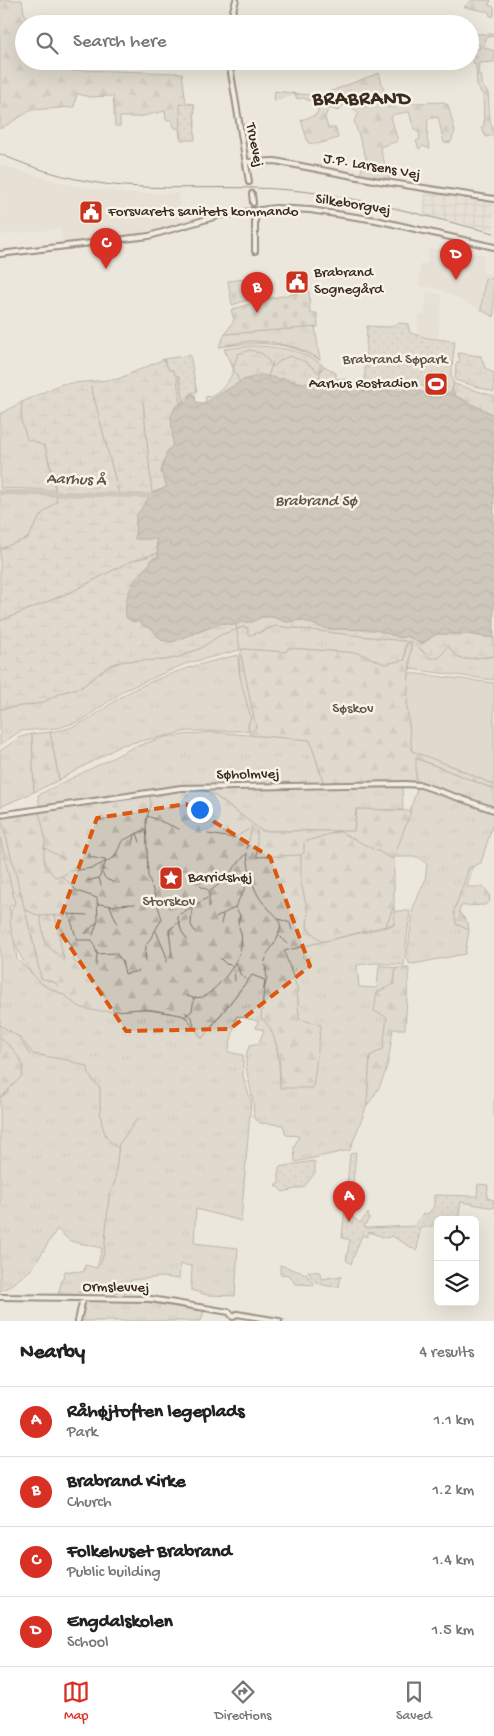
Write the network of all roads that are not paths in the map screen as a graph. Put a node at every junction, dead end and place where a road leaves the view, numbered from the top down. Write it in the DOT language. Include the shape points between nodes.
graph roads {
  1 [pos="236,0"];
  2 [pos="232,15"];
  3 [pos="230,70"];
  4 [pos="246,162"];
  5 [pos="249,182"];
  6 [pos="252,194"];
  7 [pos="494,199"];
  8 [pos="253,203"];
  9 [pos="255,214"];
  10 [pos="494,247"];
  11 [pos="255,251"];
  12 [pos="0,254"];
  13 [pos="494,810"];
  14 [pos="0,815"];
  15 [pos="0,1298"];
  16 [pos="84,1298"];
  17 [pos="78,1321"];
  18 [pos="279,1321"];
  1 -- 2 [label="street"];
  3 -- 4 [label="street, Truevej"];
  4 -- 5 [label="street, Truevej"];
  4 -- 7 [label="street, J.P. Larsens Vej" via="275,161"];
  6 -- 8 [label="street"];
  9 -- 11 [label="street"];
  10 -- 12 [label="street, Silkeborgvej" via="376,220 276,208 221,215 148,236"];
  13 -- 14 [label="street, Søholmvej" via="420,785 404,784 181,788"];
  15 -- 16 [label="street, Ormslevvej"];
  16 -- 17 [label="street"];
  16 -- 18 [label="street, Ormslevvej" via="151,1300 229,1312 233,1317 237,1314"];
}
